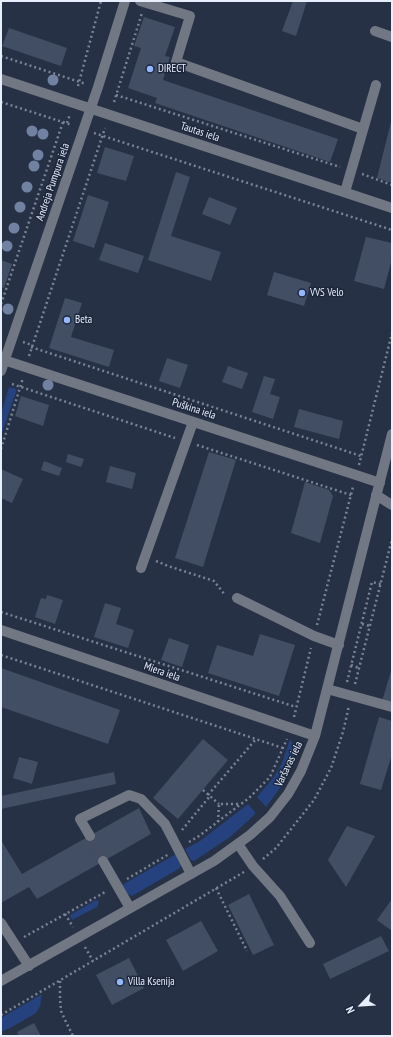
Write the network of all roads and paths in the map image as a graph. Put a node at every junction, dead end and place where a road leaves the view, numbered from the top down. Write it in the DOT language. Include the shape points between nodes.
graph roads {
  1 [pos="101,1"];
  2 [pos="125,1"];
  3 [pos="143,2"];
  4 [pos="375,31"];
  5 [pos="392,37"];
  6 [pos="1,56"];
  7 [pos="1,79"];
  8 [pos="79,81"];
  9 [pos="86,84"];
  10 [pos="376,85"];
  11 [pos="78,86"];
  12 [pos="112,91"];
  13 [pos="116,94"];
  14 [pos="1,102"];
  15 [pos="114,102"];
  16 [pos="91,108"];
  17 [pos="71,113"];
  18 [pos="63,122"];
  19 [pos="67,123"];
  20 [pos="72,125"];
  21 [pos="105,128"];
  22 [pos="363,128"];
  23 [pos="102,136"];
  24 [pos="351,170"];
  25 [pos="392,185"];
  26 [pos="345,192"];
  27 [pos="392,208"];
  28 [pos="392,230"];
  29 [pos="1,304"];
  30 [pos="392,333"];
  31 [pos="23,342"];
  32 [pos="32,344"];
  33 [pos="3,360"];
  34 [pos="1,371"];
  35 [pos="20,387"];
  36 [pos="193,422"];
  37 [pos="392,434"];
  38 [pos="1,448"];
  39 [pos="380,484"];
  40 [pos="351,495"];
  41 [pos="376,495"];
  42 [pos="392,505"];
  43 [pos="392,539"];
  44 [pos="153,556"];
  45 [pos="141,568"];
  46 [pos="381,584"];
  47 [pos="237,598"];
  48 [pos="1,612"];
  49 [pos="362,624"];
  50 [pos="370,626"];
  51 [pos="1,630"];
  52 [pos="314,636"];
  53 [pos="339,645"];
  54 [pos="1,654"];
  55 [pos="351,665"];
  56 [pos="359,668"];
  57 [pos="327,689"];
  58 [pos="347,695"];
  59 [pos="392,707"];
  60 [pos="316,736"];
  61 [pos="256,739"];
  62 [pos="203,790"];
  63 [pos="209,795"];
  64 [pos="219,804"];
  65 [pos="241,804"];
  66 [pos="218,822"];
  67 [pos="90,836"];
  68 [pos="176,844"];
  69 [pos="238,844"];
  70 [pos="104,861"];
  71 [pos="253,866"];
  72 [pos="191,874"];
  73 [pos="117,885"];
  74 [pos="216,888"];
  75 [pos="130,908"];
  76 [pos="65,914"];
  77 [pos="1,923"];
  78 [pos="74,929"];
  79 [pos="14,943"];
  80 [pos="310,943"];
  81 [pos="84,946"];
  82 [pos="247,951"];
  83 [pos="93,961"];
  84 [pos="29,966"];
  85 [pos="60,980"];
  86 [pos="1,981"];
  87 [pos="1,1015"];
  88 [pos="73,1036"];
  1 -- 8 [label="path"];
  2 -- 16 [label="street, Andreja Pumpura iela"];
  3 -- 13 [label="path"];
  3 -- 22 [label="street" via="190,16 176,62"];
  4 -- 5 [label="street"];
  6 -- 8 [label="path"];
  7 -- 16 [label="street, Tautas iela"];
  8 -- 9 [label="path"];
  8 -- 11 [label="path"];
  10 -- 22 [label="street"];
  12 -- 13 [label="path"];
  13 -- 15 [label="path"];
  13 -- 24 [label="path"];
  14 -- 18 [label="path"];
  16 -- 26 [label="street, Tautas iela"];
  16 -- 33 [label="street, Andreja Pumpura iela"];
  17 -- 19 [label="path"];
  18 -- 19 [label="path"];
  18 -- 29 [label="path"];
  19 -- 20 [label="path"];
  21 -- 23 [label="path"];
  22 -- 24 [label="street"];
  23 -- 28 [label="path"];
  23 -- 32 [label="path"];
  24 -- 25 [label="path"];
  24 -- 26 [label="street"];
  26 -- 27 [label="street, Tautas iela"];
  30 -- 32 [label="path" via="361,456 31,347"];
  31 -- 32 [label="path"];
  33 -- 34 [label="street, Andreja Pumpura iela"];
  33 -- 36 [label="street, Puškina iela"];
  35 -- 38 [label="path"];
  36 -- 39 [label="street, Puškina iela"];
  36 -- 45 [label="street"];
  37 -- 39 [label="street, Varšavas iela"];
  39 -- 41 [label="street, Varšavas iela"];
  40 -- 52 [label="path"];
  41 -- 42 [label="street"];
  41 -- 53 [label="street, Varšavas iela"];
  43 -- 46 [label="path"];
  44 -- 47 [label="path" via="156,561 168,566 214,581 224,595"];
  46 -- 49 [label="path" via="372,582"];
  46 -- 50 [label="path"];
  47 -- 52 [label="street"];
  48 -- 52 [label="path" via="296,707"];
  49 -- 50 [label="path"];
  49 -- 55 [label="path"];
  50 -- 56 [label="path"];
  51 -- 60 [label="street, Miera iela"];
  52 -- 53 [label="street"];
  53 -- 57 [label="street, Varšavas iela"];
  54 -- 61 [label="path"];
  55 -- 56 [label="path"];
  55 -- 58 [label="path"];
  56 -- 58 [label="path"];
  57 -- 58 [label="street"];
  57 -- 60 [label="street, Varšavas iela"];
  58 -- 59 [label="street"];
  58 -- 71 [label="path" via="343,732 331,768 314,800 276,848"];
  60 -- 69 [label="street, Varšavas iela" via="288,794 270,817"];
  61 -- 63 [label="path"];
  61 -- 65 [label="path" via="284,748 270,777"];
  62 -- 63 [label="path"];
  63 -- 64 [label="path"];
  63 -- 68 [label="path"];
  64 -- 65 [label="path"];
  64 -- 66 [label="path"];
  65 -- 66 [label="path"];
  66 -- 68 [label="path" via="199,836"];
  67 -- 68 [label="street" via="80,819 129,795 141,799 165,824"];
  68 -- 72 [label="street"];
  68 -- 73 [label="path"];
  69 -- 71 [label="street"];
  69 -- 72 [label="street, Varšavas iela"];
  70 -- 73 [label="street"];
  71 -- 74 [label="path"];
  71 -- 80 [label="street" via="280,896"];
  72 -- 75 [label="street, Varšavas iela"];
  73 -- 75 [label="street"];
  73 -- 76 [label="path"];
  74 -- 82 [label="path"];
  74 -- 83 [label="path"];
  75 -- 84 [label="street, Varšavas iela"];
  76 -- 78 [label="path"];
  76 -- 79 [label="path"];
  77 -- 79 [label="street"];
  79 -- 84 [label="street"];
  81 -- 83 [label="path"];
  83 -- 85 [label="path"];
  84 -- 86 [label="street, Varšavas iela"];
  85 -- 87 [label="path"];
  85 -- 88 [label="path" via="61,1011"];
}
